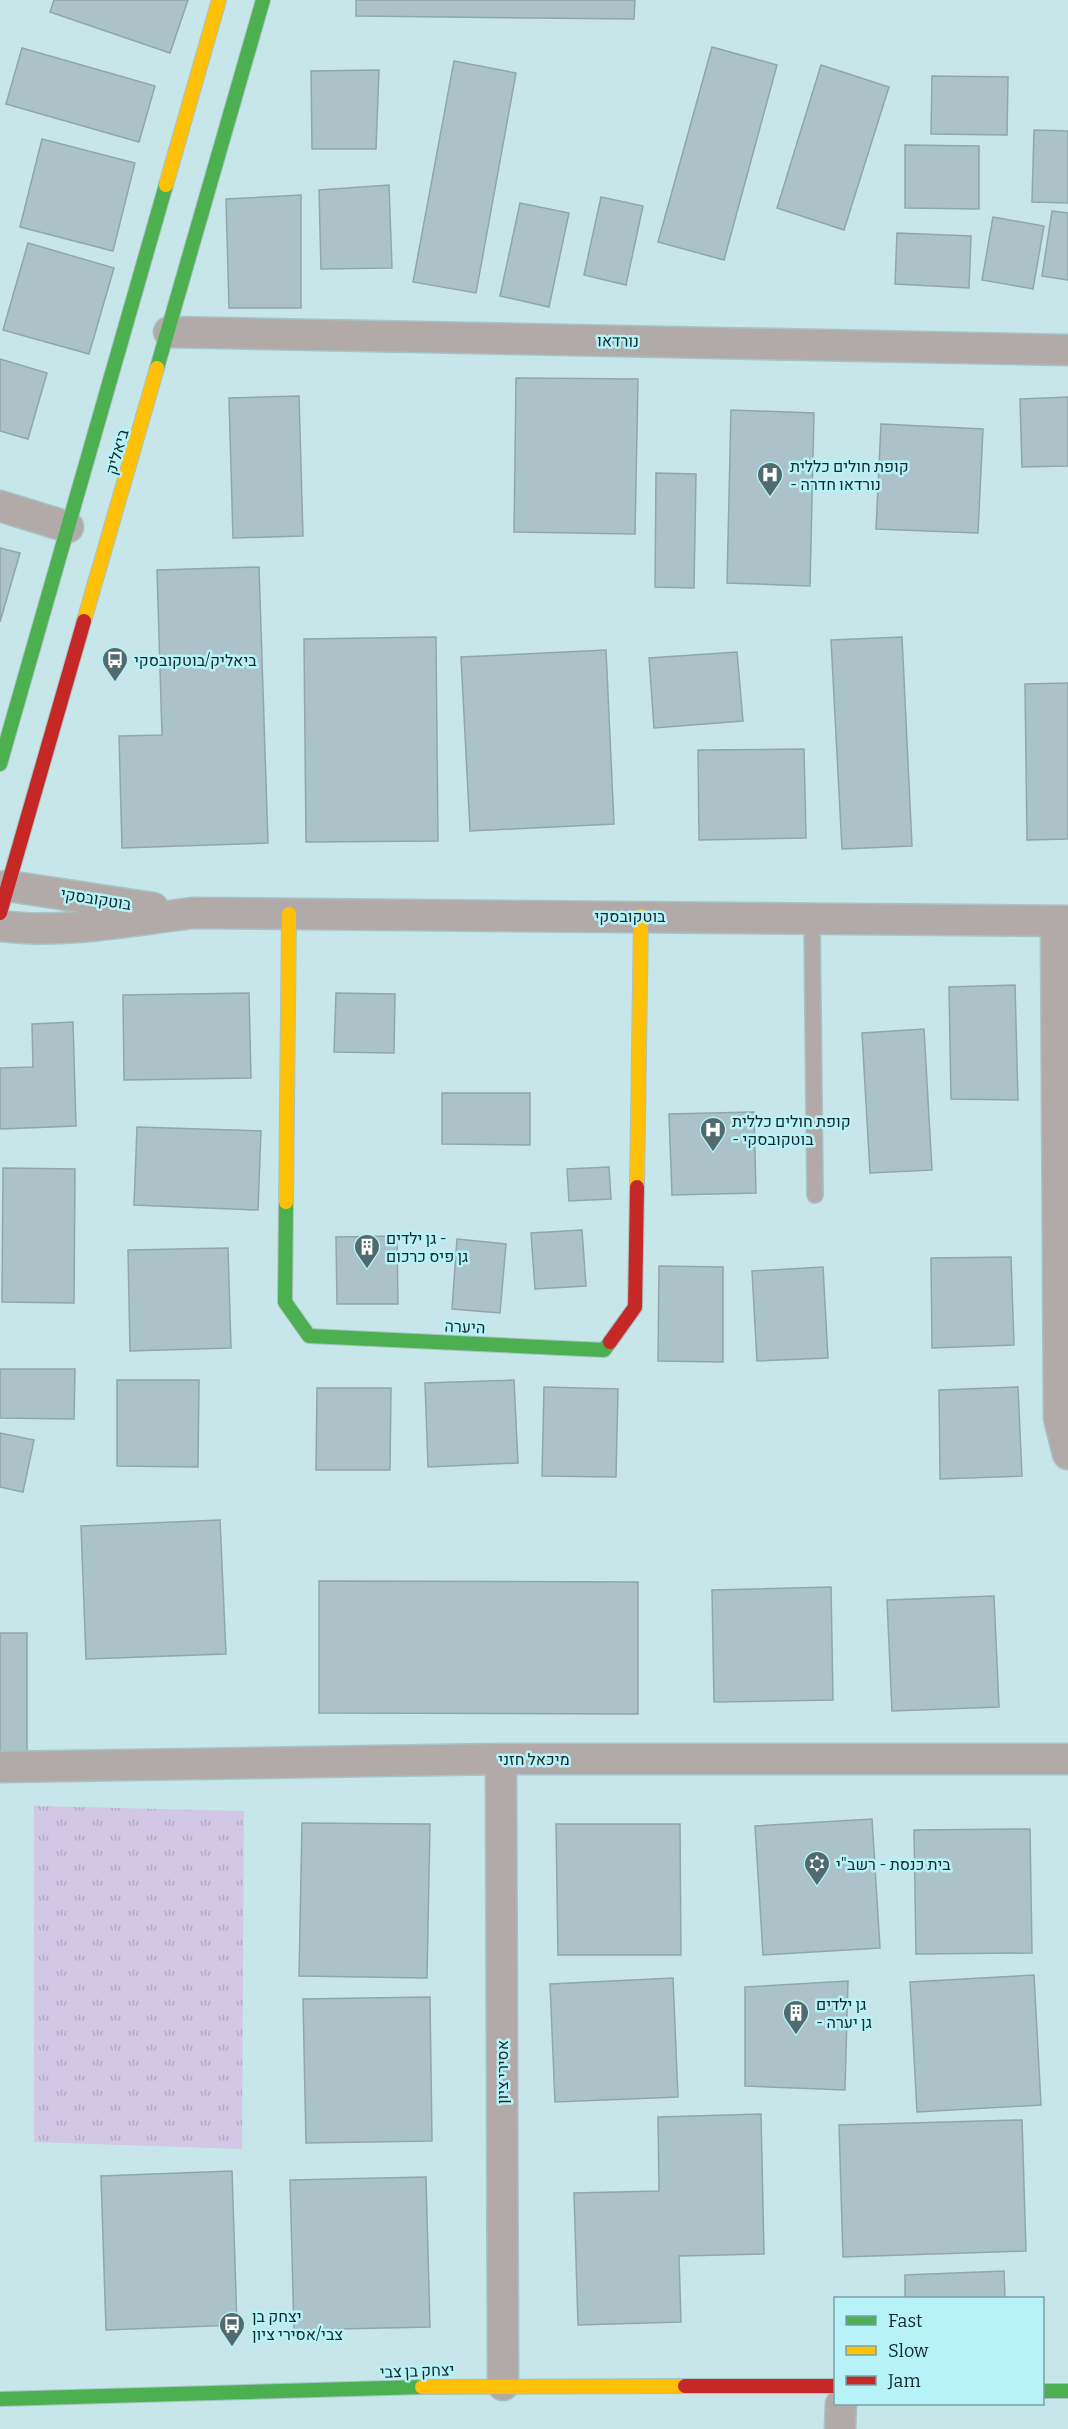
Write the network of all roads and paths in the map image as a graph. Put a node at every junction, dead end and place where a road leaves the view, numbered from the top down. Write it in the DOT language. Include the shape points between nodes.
graph roads {
  1 [pos="219,0"];
  2 [pos="263,0"];
  3 [pos="169,332"];
  4 [pos="1068,350"];
  5 [pos="0,506"];
  6 [pos="68,527"];
  7 [pos="0,764"];
  8 [pos="3,895"];
  9 [pos="192,913"];
  10 [pos="289,914"];
  11 [pos="641,916"];
  12 [pos="812,918"];
  13 [pos="1062,921"];
  14 [pos="0,926"];
  15 [pos="815,1195"];
  16 [pos="1068,1454"];
  17 [pos="501,1759"];
  18 [pos="1068,1759"];
  19 [pos="0,1767"];
  20 [pos="504,2385"];
  21 [pos="834,2386"];
  22 [pos="1044,2391"];
  23 [pos="1068,2391"];
  24 [pos="0,2399"];
  25 [pos="841,2405"];
  26 [pos="840,2429"];
  1 -- 6 [label="street, ביאליק"];
  2 -- 3 [label="street, ביאליק"];
  3 -- 4 [label="street, נורדאו"];
  3 -- 8 [label="street, ביאליק"];
  5 -- 6 [label="street"];
  6 -- 7 [label="street, ביאליק"];
  8 -- 9 [label="street, בוטקובסקי"];
  9 -- 10 [label="street, בוטקובסקי"];
  9 -- 14 [label="street, בוטקובסקי" via="62,929"];
  10 -- 11 [label="street, בוטקובסקי"];
  10 -- 11 [label="street, היערה" via="285,1302 309,1336 604,1350 635,1307"];
  11 -- 12 [label="street, בוטקובסקי"];
  12 -- 13 [label="street, בוטקובסקי"];
  12 -- 15 [label="lane"];
  13 -- 16 [label="street" via="1059,1418"];
  17 -- 18 [label="street, מיכאל חזני"];
  17 -- 19 [label="street, מיכאל חזני"];
  17 -- 20 [label="street, אסירי ציון"];
  20 -- 21 [label="street, יצחק בן צבי"];
  20 -- 24 [label="street, יצחק בן צבי"];
  22 -- 23 [label="street"];
  25 -- 26 [label="street"];
}
